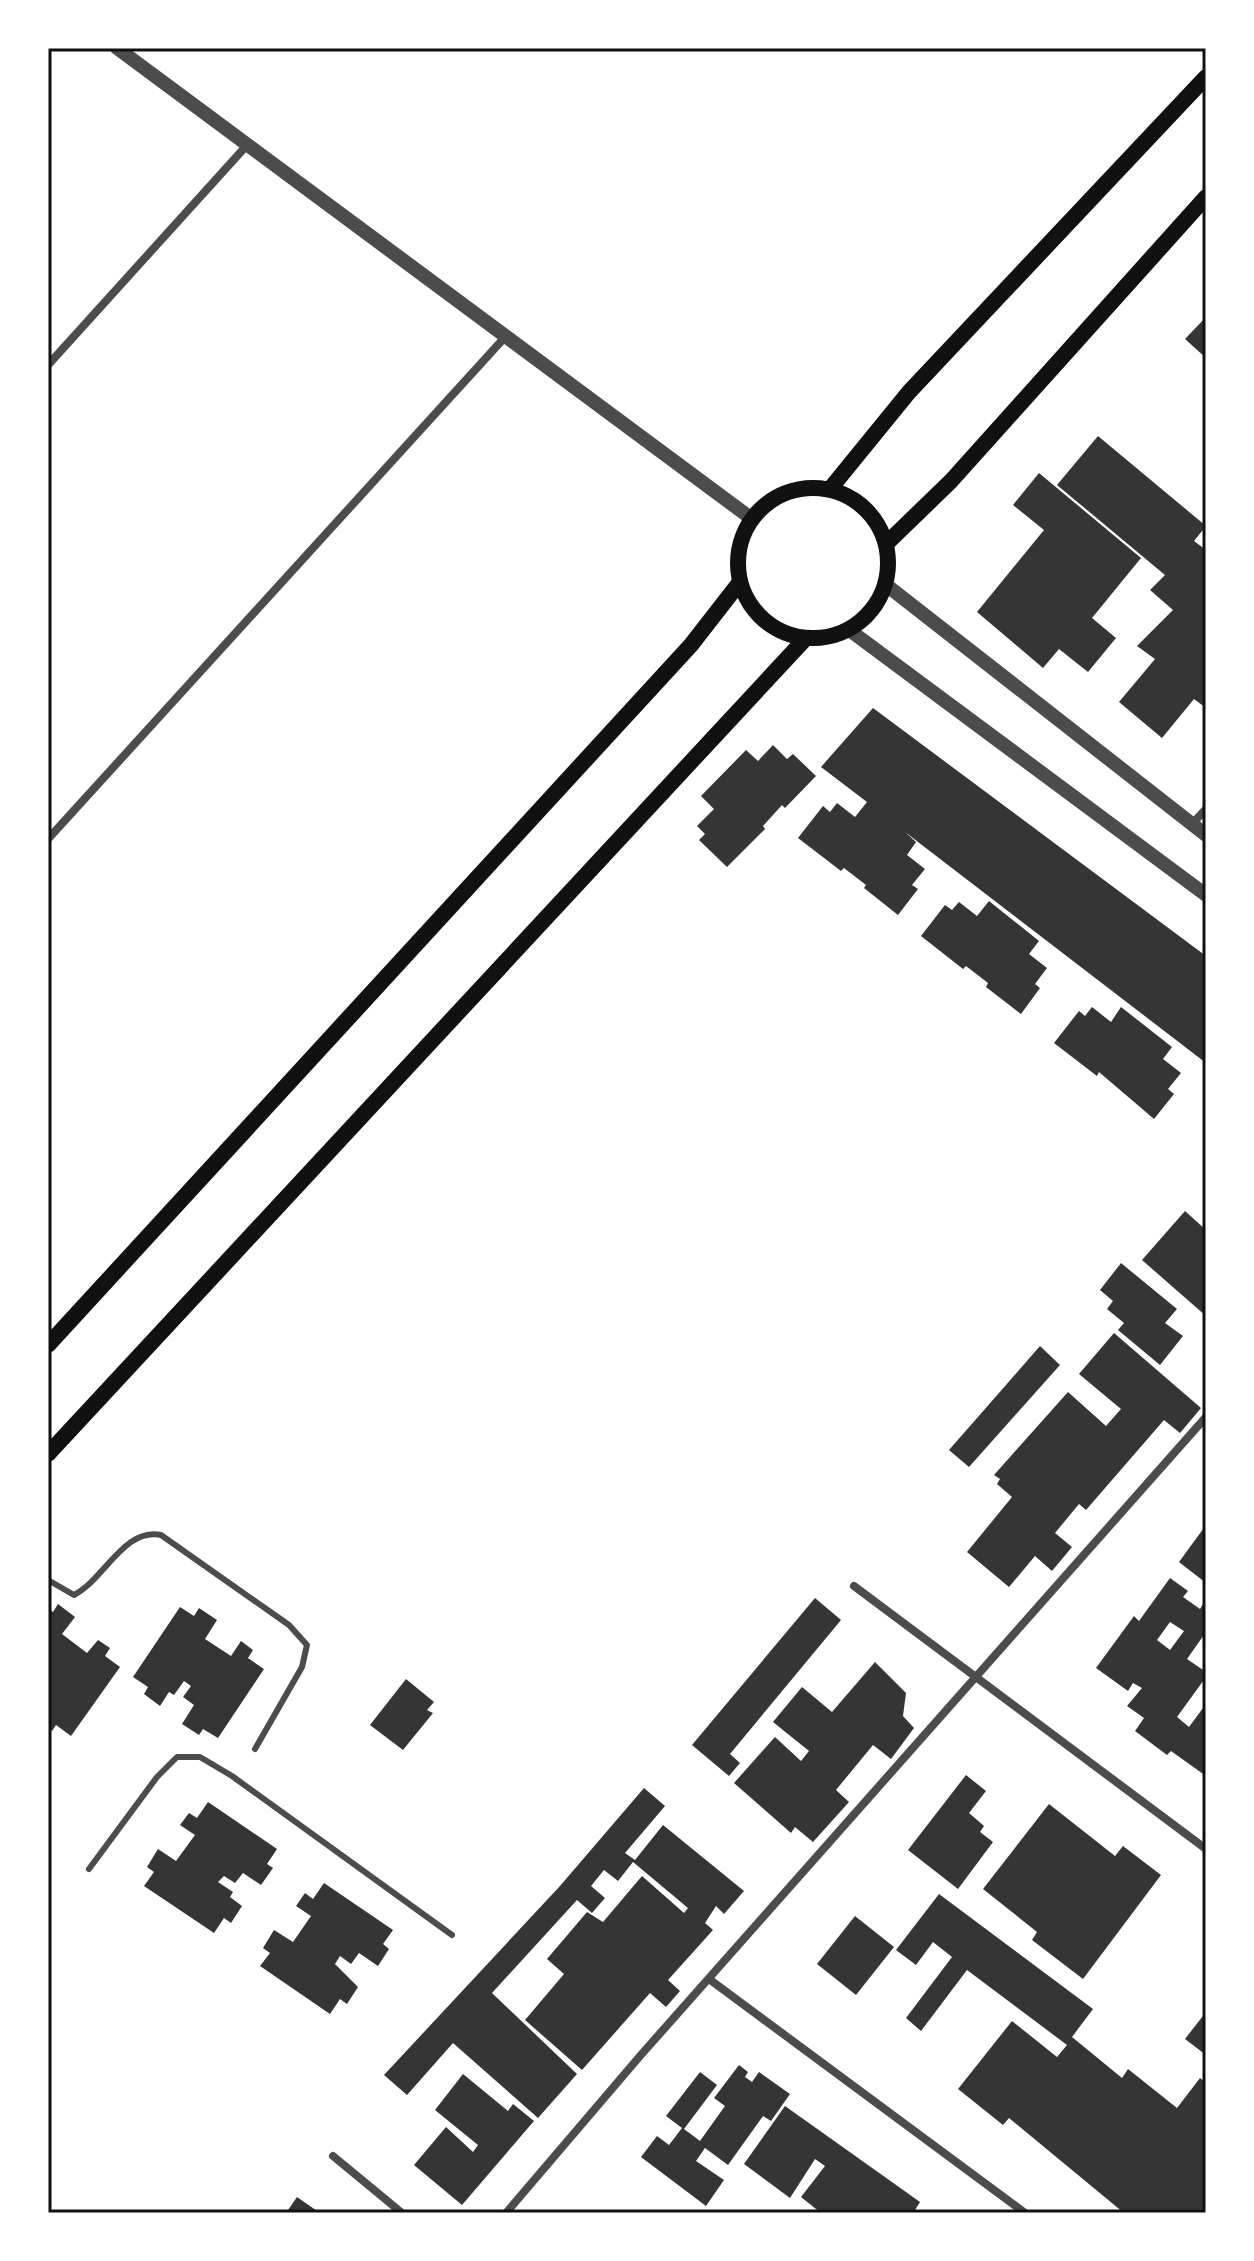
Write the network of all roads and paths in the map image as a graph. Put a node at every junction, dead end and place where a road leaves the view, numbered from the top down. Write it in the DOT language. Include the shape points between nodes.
graph roads {
  1 [pos="117,48"];
  2 [pos="1206,77"];
  3 [pos="248,144"];
  4 [pos="1206,197"];
  5 [pos="506,336"];
  6 [pos="48,365"];
  7 [pos="830,489"];
  8 [pos="752,519"];
  9 [pos="886,544"];
  10 [pos="740,582"];
  11 [pos="885,584"];
  12 [pos="848,629"];
  13 [pos="806,638"];
  14 [pos="1206,809"];
  15 [pos="1192,824"];
  16 [pos="1206,835"];
  17 [pos="48,839"];
  18 [pos="1206,895"];
  19 [pos="48,1345"];
  20 [pos="1206,1417"];
  21 [pos="48,1454"];
  22 [pos="48,1580"];
  23 [pos="854,1586"];
  24 [pos="978,1677"];
  25 [pos="255,1749"];
  26 [pos="1206,1849"];
  27 [pos="89,1869"];
  28 [pos="452,1935"];
  29 [pos="709,1979"];
  30 [pos="333,2156"];
  31 [pos="402,2213"];
  32 [pos="506,2213"];
  33 [pos="1025,2213"];
  1 -- 3 [label="street"];
  2 -- 7 [label="main road" via="909,392"];
  3 -- 5 [label="street"];
  3 -- 6 [label="street"];
  4 -- 9 [label="main road" via="951,481"];
  5 -- 8 [label="street"];
  5 -- 17 [label="street"];
  7 -- 8 [label="main road" via="795,490 771,501"];
  7 -- 9 [label="main road" via="860,503"];
  8 -- 10 [label="main road" via="739,550"];
  9 -- 11 [label="main road"];
  10 -- 13 [label="main road" via="764,620"];
  10 -- 19 [label="main road" via="691,645"];
  11 -- 12 [label="main road" via="875,606"];
  11 -- 15 [label="street"];
  12 -- 13 [label="main road"];
  12 -- 18 [label="street"];
  13 -- 21 [label="main road"];
  14 -- 15 [label="street"];
  15 -- 16 [label="street"];
  20 -- 24 [label="street"];
  22 -- 25 [label="lane" via="74,1595 87,1589 135,1538 161,1535 289,1625 307,1645 302,1667"];
  23 -- 24 [label="street"];
  24 -- 26 [label="street"];
  24 -- 29 [label="street"];
  27 -- 28 [label="lane" via="157,1777 177,1757 200,1757"];
  29 -- 32 [label="street"];
  29 -- 33 [label="street"];
  30 -- 31 [label="street"];
}
